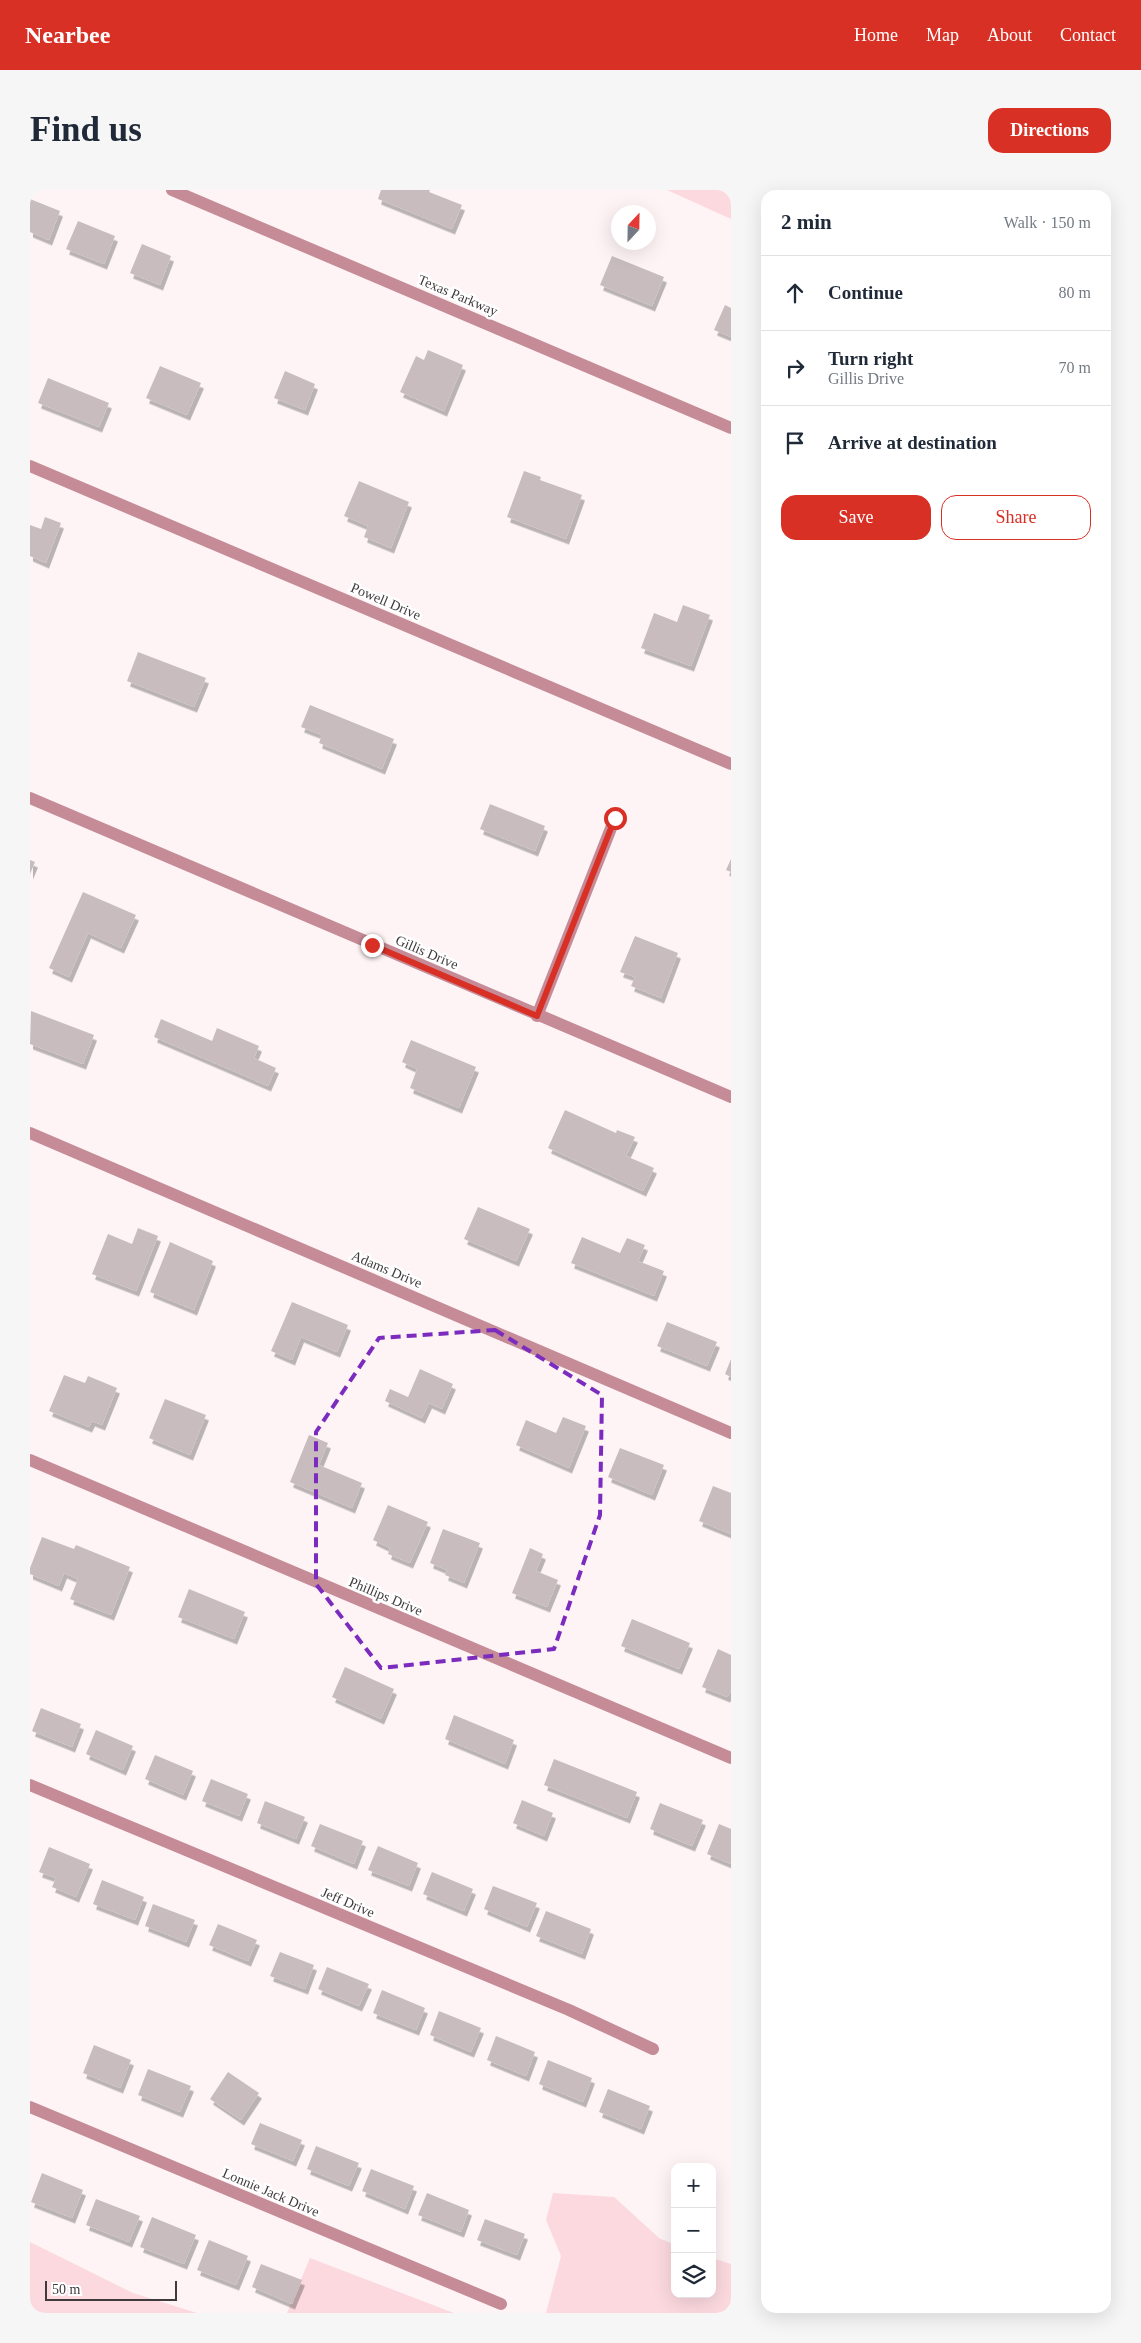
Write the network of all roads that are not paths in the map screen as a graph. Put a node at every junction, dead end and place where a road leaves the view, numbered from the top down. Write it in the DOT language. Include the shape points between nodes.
graph roads {
  1 [pos="172,190"];
  2 [pos="731,428"];
  3 [pos="30,466"];
  4 [pos="731,764"];
  5 [pos="30,798"];
  6 [pos="615,818"];
  7 [pos="537,1016"];
  8 [pos="731,1097"];
  9 [pos="30,1133"];
  10 [pos="731,1433"];
  11 [pos="30,1460"];
  12 [pos="731,1758"];
  13 [pos="30,1785"];
  14 [pos="653,2049"];
  15 [pos="30,2107"];
  16 [pos="501,2304"];
  1 -- 2 [label="street, Texas Parkway"];
  3 -- 4 [label="street, Powell Drive"];
  5 -- 7 [label="street, Gillis Drive"];
  6 -- 7 [label="street"];
  7 -- 8 [label="street, Gillis Drive"];
  9 -- 10 [label="street, Adams Drive"];
  11 -- 12 [label="street, Phillips Drive"];
  13 -- 14 [label="street, Jeff Drive" via="569,2010"];
  15 -- 16 [label="street, Lonnie Jack Drive"];
}
